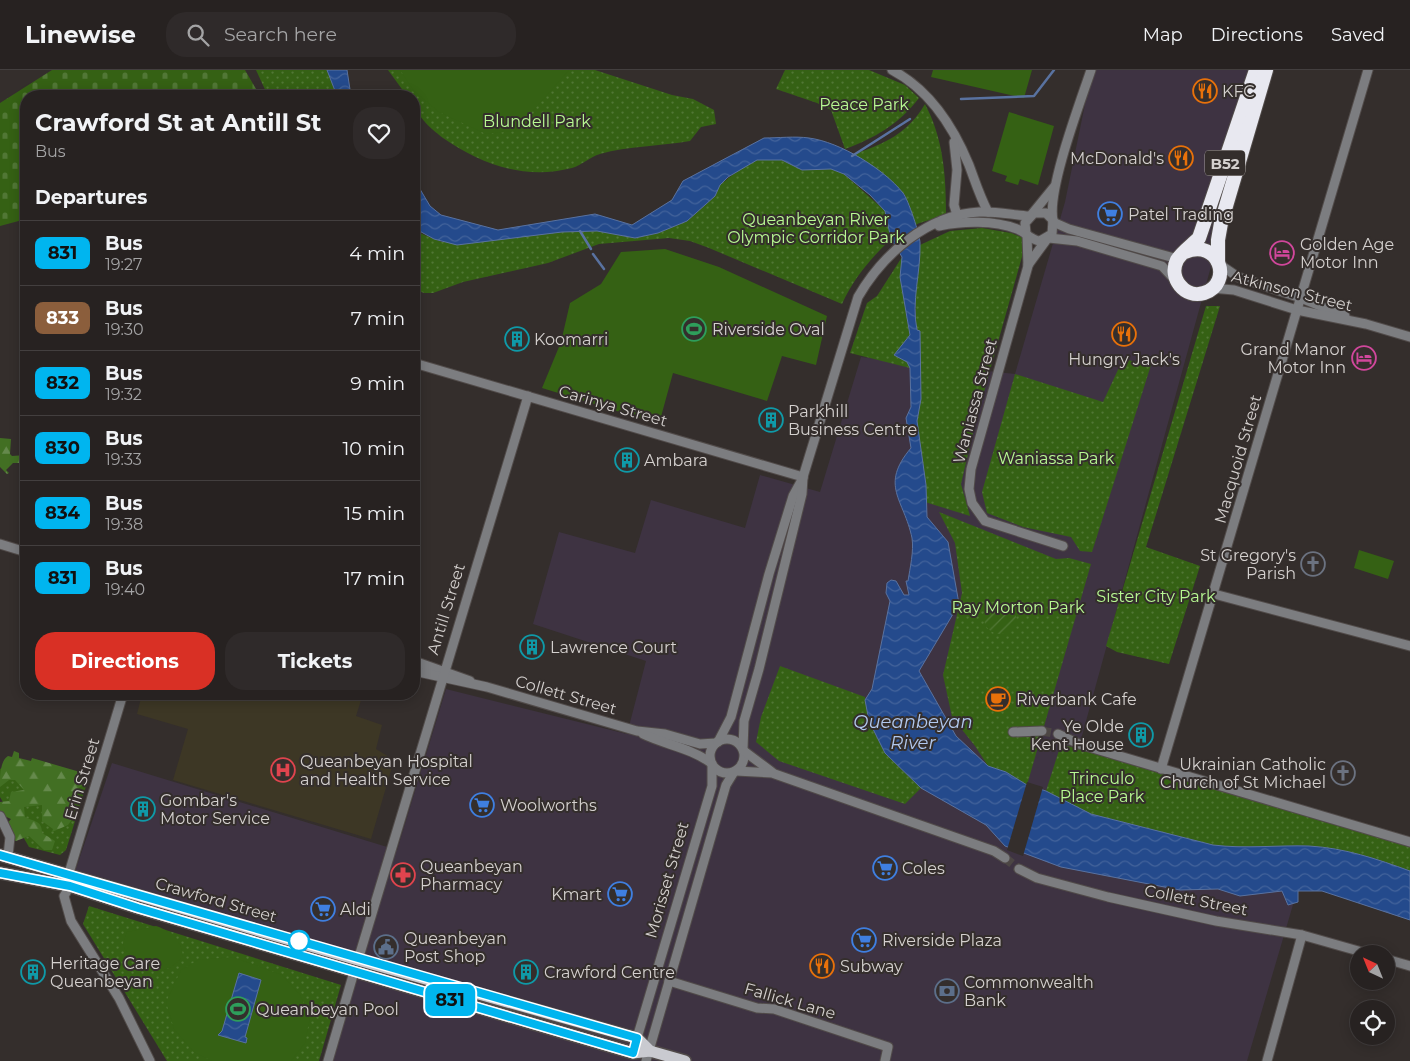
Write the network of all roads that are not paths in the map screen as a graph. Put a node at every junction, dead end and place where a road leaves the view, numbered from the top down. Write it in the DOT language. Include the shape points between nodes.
graph roads {
  1 [pos="892,70"];
  2 [pos="1090,70"];
  3 [pos="1256,70"];
  4 [pos="1266,70"];
  5 [pos="1368,70"];
  6 [pos="952,132"];
  7 [pos="1054,187"];
  8 [pos="988,212"];
  9 [pos="956,215"];
  10 [pos="1030,215"];
  11 [pos="1053,221"];
  12 [pos="979,223"];
  13 [pos="929,228"];
  14 [pos="1027,234"];
  15 [pos="1048,238"];
  16 [pos="1182,255"];
  17 [pos="1218,262"];
  18 [pos="1028,266"];
  19 [pos="1177,282"];
  20 [pos="1212,288"];
  21 [pos="1301,298"];
  22 [pos="1297,310"];
  23 [pos="1366,324"];
  24 [pos="1410,337"];
  25 [pos="420,364"];
  26 [pos="528,396"];
  27 [pos="803,477"];
  28 [pos="0,544"];
  29 [pos="1063,546"];
  30 [pos="20,550"];
  31 [pos="787,554"];
  32 [pos="769,574"];
  33 [pos="1214,594"];
  34 [pos="760,606"];
  35 [pos="768,632"];
  36 [pos="1410,646"];
  37 [pos="420,664"];
  38 [pos="420,672"];
  39 [pos="443,674"];
  40 [pos="121,700"];
  41 [pos="636,731"];
  42 [pos="1042,731"];
  43 [pos="1013,732"];
  44 [pos="1058,734"];
  45 [pos="717,742"];
  46 [pos="743,750"];
  47 [pos="712,764"];
  48 [pos="1161,770"];
  49 [pos="735,771"];
  50 [pos="772,773"];
  51 [pos="0,816"];
  52 [pos="1410,842"];
  53 [pos="4,855"];
  54 [pos="1005,858"];
  55 [pos="1019,869"];
  56 [pos="0,873"];
  57 [pos="69,874"];
  58 [pos="70,886"];
  59 [pos="1302,935"];
  60 [pos="1350,949"];
  61 [pos="358,960"];
  62 [pos="1395,962"];
  63 [pos="1410,966"];
  64 [pos="354,972"];
  65 [pos="669,981"];
  66 [pos="637,1038"];
  67 [pos="648,1056"];
  68 [pos="632,1057"];
  69 [pos="150,1061"];
  70 [pos="328,1061"];
  71 [pos="685,1061"];
  72 [pos="885,1061"];
  73 [pos="1267,1061"];
  1 -- 6 [label="street" via="931,100"];
  2 -- 7 [label="street"];
  3 -- 16 [label="highway, B52" via="1207,219 1199,238"];
  4 -- 17 [label="highway, B52" via="1221,223"];
  5 -- 21 [label="street, Macquoid Street"];
  6 -- 8 [label="street"];
  6 -- 9 [label="street" via="957,164"];
  7 -- 10 [label="street"];
  7 -- 11 [label="street"];
  8 -- 9 [label="street"];
  8 -- 10 [label="street"];
  9 -- 12 [label="street"];
  9 -- 13 [label="street"];
  10 -- 11 [label="street" via="1043,212"];
  10 -- 14 [label="street" via="1025,223"];
  11 -- 15 [label="street" via="1053,232"];
  11 -- 16 [label="street" via="1069,229"];
  12 -- 13 [label="street"];
  12 -- 14 [label="street" via="1007,226"];
  13 -- 27 [label="street" via="894,250 858,297"];
  14 -- 15 [label="street" via="1038,241"];
  14 -- 18 [label="street, Waniassa Street"];
  15 -- 18 [label="street, Waniassa Street"];
  15 -- 19 [label="street" via="1077,241 1162,266"];
  16 -- 17 [label="highway" via="1201,249 1208,251"];
  16 -- 19 [label="highway" via="1174,274"];
  17 -- 20 [label="highway, B52" via="1220,276"];
  17 -- 21 [label="street, Atkinson Street" via="1238,277"];
  18 -- 29 [label="street, Waniassa Street" via="971,469 969,489 972,504 985,521"];
  19 -- 20 [label="highway" via="1193,294"];
  20 -- 22 [label="street, Atkinson Street" via="1234,290"];
  21 -- 22 [label="street, Macquoid Street"];
  21 -- 23 [label="street, Atkinson Street"];
  22 -- 23 [label="street, Atkinson Street"];
  22 -- 33 [label="street, Macquoid Street"];
  23 -- 24 [label="street, Atkinson Street"];
  25 -- 26 [label="street, Carinya Street"];
  26 -- 27 [label="street, Carinya Street"];
  26 -- 39 [label="street, Antill Street"];
  27 -- 31 [label="street"];
  27 -- 32 [label="street" via="793,496"];
  28 -- 30 [label="street"];
  31 -- 32 [label="street"];
  31 -- 35 [label="street"];
  32 -- 34 [label="street"];
  33 -- 36 [label="street"];
  33 -- 48 [label="street, Macquoid Street"];
  34 -- 35 [label="street" via="767,620"];
  34 -- 45 [label="street" via="731,717"];
  35 -- 46 [label="street" via="742,727"];
  37 -- 39 [label="street, Collett Street"];
  38 -- 39 [label="street, Collett Street"];
  39 -- 41 [label="street, Collett Street"];
  39 -- 61 [label="street, Antill Street"];
  40 -- 57 [label="street, Erin Street"];
  41 -- 45 [label="street, Collett Street" via="665,734 700,744"];
  41 -- 47 [label="street, Collett Street" via="662,744 694,752"];
  42 -- 43 [label="street"];
  44 -- 48 [label="street" via="1079,744"];
  45 -- 46 [label="street" via="730,739 739,743"];
  45 -- 47 [label="street" via="710,753"];
  46 -- 49 [label="street" via="743,762"];
  46 -- 50 [label="street"];
  47 -- 49 [label="street" via="721,772"];
  47 -- 66 [label="street, Morisset Street" via="712,786"];
  48 -- 52 [label="street"];
  49 -- 50 [label="street"];
  49 -- 65 [label="street, Morisset Street" via="726,786"];
  50 -- 54 [label="street" via="994,851"];
  51 -- 53 [label="street" via="10,837"];
  53 -- 57 [label="main road, Crawford Street"];
  55 -- 59 [label="street, Collett Street" via="1037,878 1108,897 1216,921"];
  56 -- 58 [label="main road, Crawford Street"];
  57 -- 58 [label="main road"];
  57 -- 61 [label="main road, Crawford Street"];
  58 -- 64 [label="main road, Crawford Street"];
  58 -- 69 [label="street" via="64,896 71,921 119,998"];
  59 -- 60 [label="street, Collett Street"];
  59 -- 73 [label="street"];
  61 -- 64 [label="main road, Antill Street"];
  61 -- 66 [label="main road, Crawford Street"];
  62 -- 63 [label="street"];
  64 -- 68 [label="main road, Crawford Street"];
  64 -- 70 [label="street, Antill Street"];
  65 -- 67 [label="street, Morisset Street"];
  65 -- 72 [label="street, Fallick Lane" via="757,1008 774,1009 888,1046"];
  66 -- 67 [label="main road, Crawford Street"];
  66 -- 68 [label="main road, Morisset Street"];
  67 -- 68 [label="main road, Crawford Street"];
  67 -- 71 [label="main road, Crawford Street"];
}
